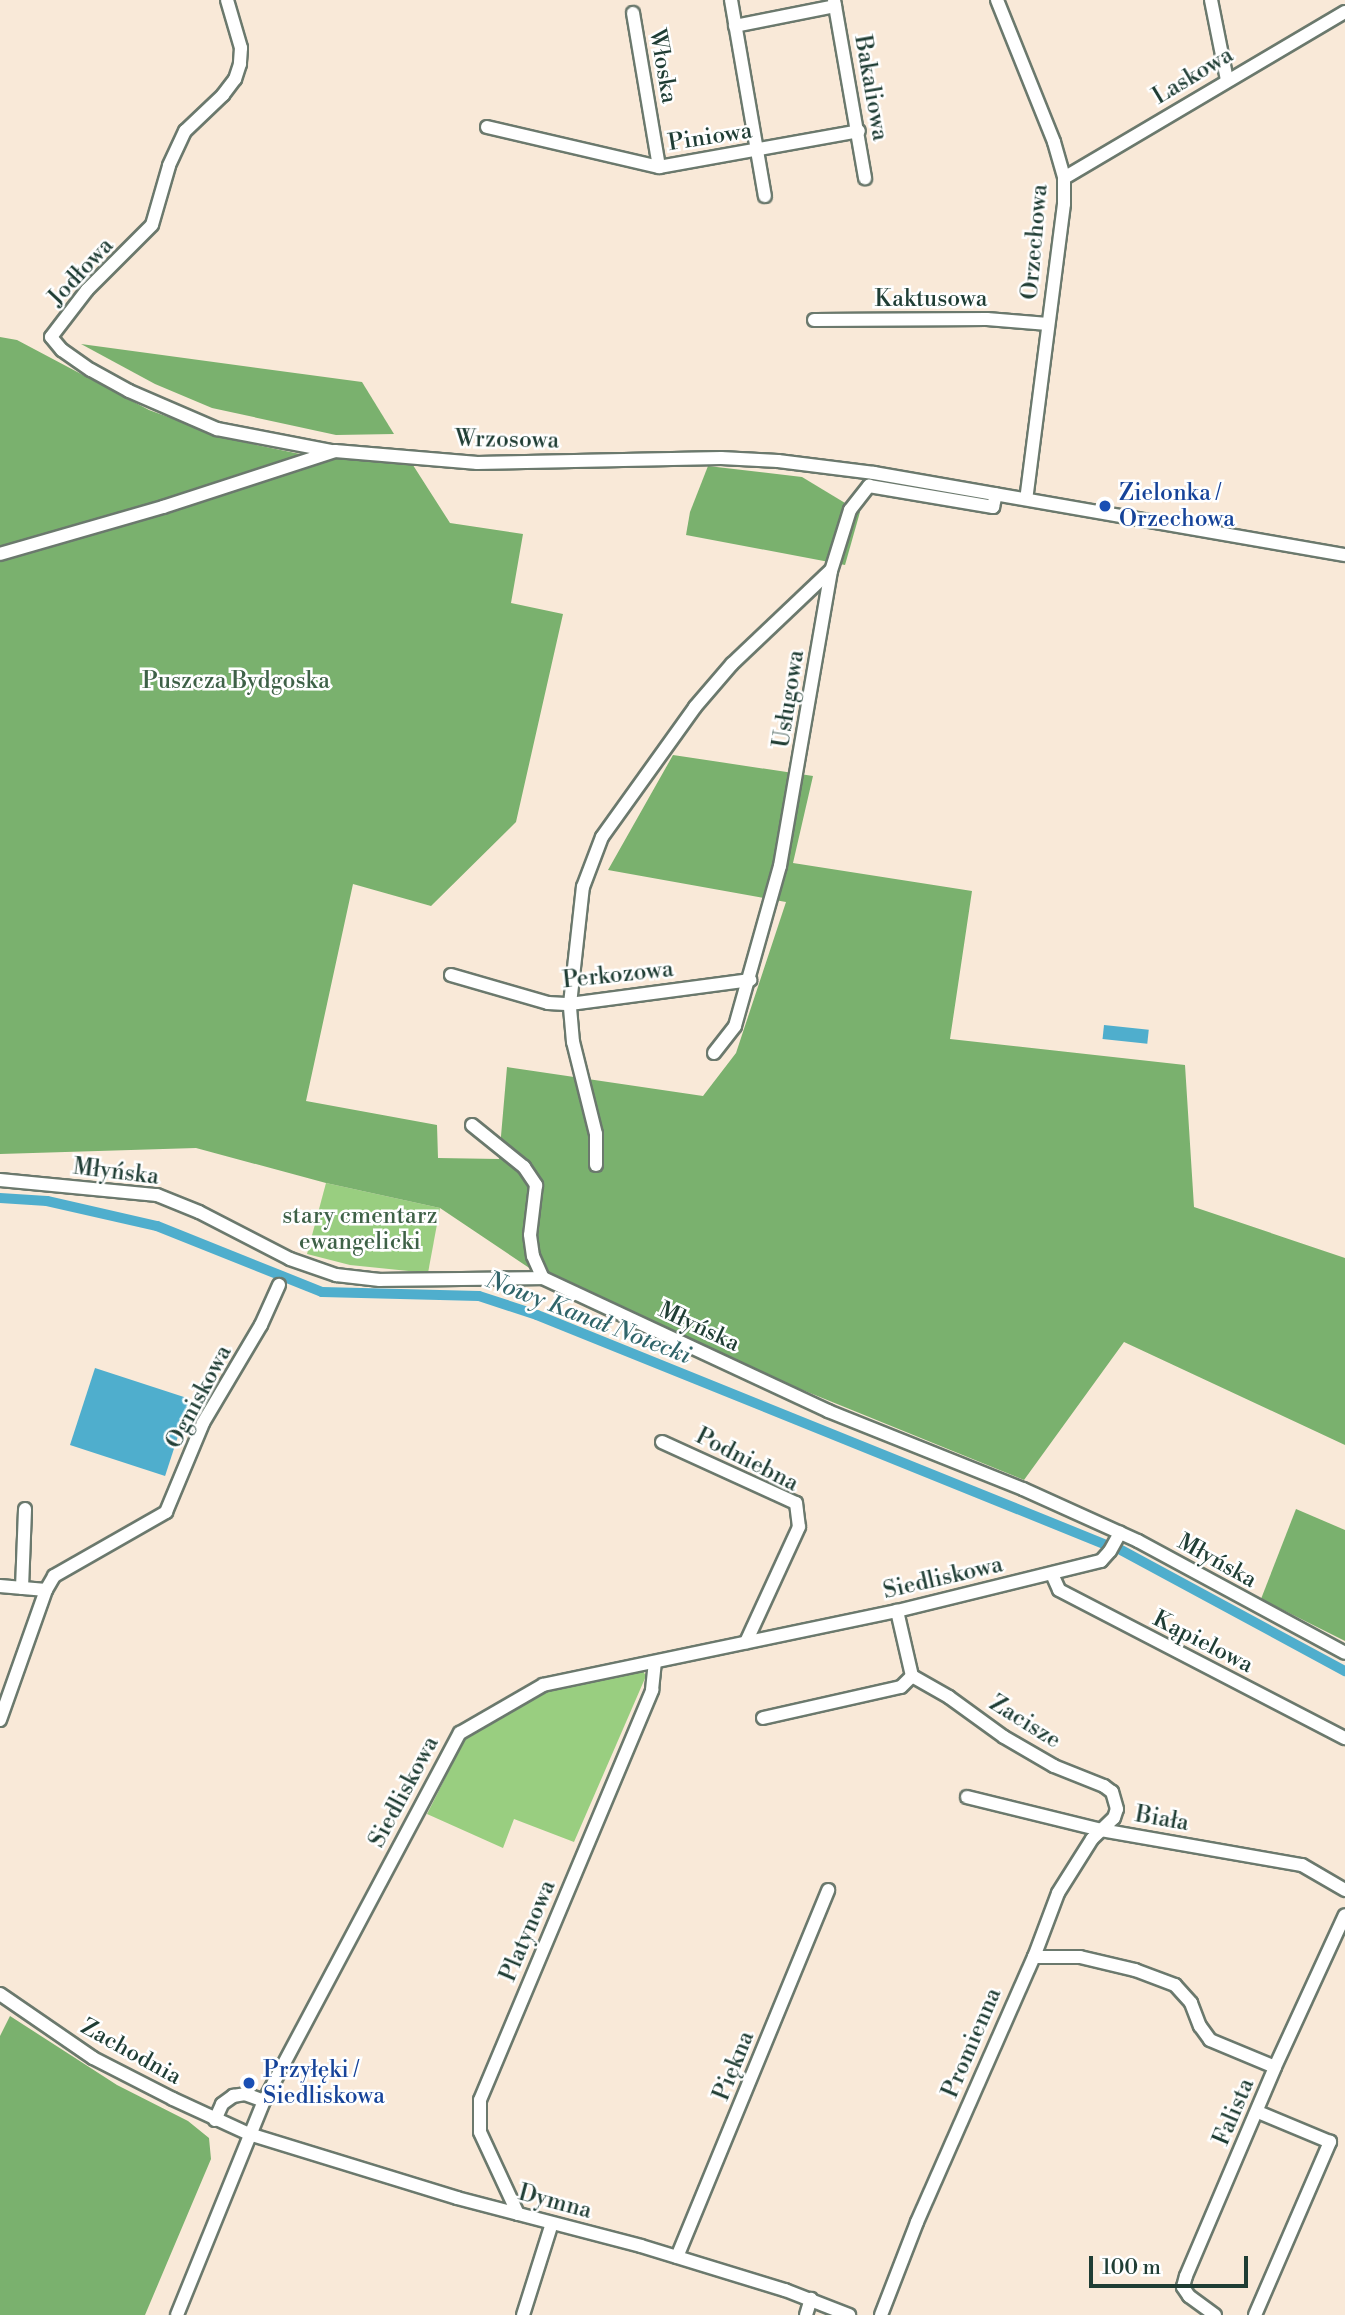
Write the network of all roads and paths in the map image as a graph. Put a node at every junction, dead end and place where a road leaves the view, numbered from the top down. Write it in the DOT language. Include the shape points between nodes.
graph roads {
  1 [pos="227,0"];
  2 [pos="731,0"];
  3 [pos="997,0"];
  4 [pos="1211,0"];
  5 [pos="834,3"];
  6 [pos="1342,8"];
  7 [pos="633,13"];
  8 [pos="736,26"];
  9 [pos="1227,80"];
  10 [pos="487,127"];
  11 [pos="859,131"];
  12 [pos="757,151"];
  13 [pos="659,167"];
  14 [pos="865,178"];
  15 [pos="1064,178"];
  16 [pos="765,196"];
  17 [pos="814,320"];
  18 [pos="1048,324"];
  19 [pos="335,451"];
  20 [pos="996,494"];
  21 [pos="1026,499"];
  22 [pos="0,554"];
  23 [pos="1345,555"];
  24 [pos="831,571"];
  25 [pos="451,975"];
  26 [pos="750,980"];
  27 [pos="570,1004"];
  28 [pos="714,1053"];
  29 [pos="472,1125"];
  30 [pos="596,1165"];
  31 [pos="0,1180"];
  32 [pos="543,1278"];
  33 [pos="279,1285"];
  34 [pos="662,1442"];
  35 [pos="25,1509"];
  36 [pos="1120,1533"];
  37 [pos="1052,1574"];
  38 [pos="0,1586"];
  39 [pos="22,1588"];
  40 [pos="46,1594"];
  41 [pos="897,1611"];
  42 [pos="746,1642"];
  43 [pos="1345,1653"];
  44 [pos="654,1663"];
  45 [pos="912,1676"];
  46 [pos="763,1718"];
  47 [pos="0,1720"];
  48 [pos="1345,1738"];
  49 [pos="967,1797"];
  50 [pos="1116,1800"];
  51 [pos="1101,1829"];
  52 [pos="828,1890"];
  53 [pos="1345,1891"];
  54 [pos="1345,1915"];
  55 [pos="1034,1957"];
  56 [pos="0,1994"];
  57 [pos="1275,2067"];
  58 [pos="264,2101"];
  59 [pos="1258,2112"];
  60 [pos="215,2120"];
  61 [pos="249,2134"];
  62 [pos="518,2214"];
  63 [pos="552,2223"];
  64 [pos="677,2257"];
  65 [pos="811,2299"];
  66 [pos="177,2315"];
  67 [pos="523,2315"];
  68 [pos="806,2315"];
  69 [pos="849,2315"];
  70 [pos="881,2315"];
  71 [pos="1215,2315"];
  72 [pos="1255,2315"];
  1 -- 19 [label="street, Jodłowa" via="241,47 235,79 185,131 171,159 152,225 87,290 51,337 62,351 100,375 216,429"];
  2 -- 8 [label="street"];
  3 -- 15 [label="street, Orzechowa"];
  4 -- 9 [label="street"];
  5 -- 8 [label="street, Bakaliowa"];
  5 -- 11 [label="street, Bakaliowa"];
  6 -- 9 [label="street, Laskowa"];
  7 -- 13 [label="street, Włoska"];
  8 -- 12 [label="street"];
  9 -- 15 [label="street, Laskowa"];
  10 -- 13 [label="street, Piniowa"];
  11 -- 12 [label="street, Piniowa"];
  11 -- 14 [label="street, Bakaliowa"];
  12 -- 13 [label="street, Piniowa"];
  12 -- 16 [label="street"];
  15 -- 18 [label="street, Orzechowa"];
  17 -- 18 [label="street, Kaktusowa" via="987,319"];
  18 -- 21 [label="street, Orzechowa"];
  19 -- 20 [label="street, Wrzosowa" via="477,463 778,461"];
  19 -- 22 [label="street, Wrzosowa" via="163,508"];
  20 -- 21 [label="street, Wrzosowa"];
  20 -- 24 [label="street, Usługowa" via="993,507 869,486 849,510"];
  21 -- 23 [label="street, Wrzosowa"];
  24 -- 26 [label="street, Usługowa" via="780,866"];
  24 -- 27 [label="street" via="732,664 695,707 601,837 583,887"];
  25 -- 27 [label="street, Perkozowa" via="548,1003"];
  26 -- 27 [label="street, Perkozowa"];
  26 -- 28 [label="street, Usługowa" via="735,1026"];
  27 -- 30 [label="street" via="573,1042 596,1134"];
  29 -- 32 [label="street" via="524,1167 536,1185 530,1235"];
  31 -- 32 [label="street, Młyńska" via="158,1195 290,1259 336,1275 380,1280"];
  32 -- 36 [label="street, Młyńska" via="828,1411"];
  33 -- 40 [label="street, Ogniskowa" via="261,1325 203,1423 166,1512 54,1576"];
  34 -- 42 [label="street, Podniebna" via="796,1503 799,1527"];
  35 -- 39 [label="street"];
  36 -- 37 [label="street, Siedliskowa" via="1101,1561"];
  36 -- 43 [label="street, Młyńska"];
  37 -- 41 [label="street, Siedliskowa"];
  37 -- 48 [label="street, Kąpielowa" via="1059,1590"];
  38 -- 39 [label="street"];
  39 -- 40 [label="street"];
  40 -- 47 [label="street"];
  41 -- 42 [label="street, Siedliskowa"];
  41 -- 45 [label="street"];
  42 -- 44 [label="street, Siedliskowa"];
  44 -- 58 [label="street, Siedliskowa" via="543,1685 460,1732"];
  44 -- 62 [label="street, Platynowa" via="652,1690 480,2100 480,2133"];
  45 -- 46 [label="street" via="901,1687"];
  45 -- 50 [label="street, Zacisze" via="1054,1766 1104,1786"];
  49 -- 51 [label="street, Biała"];
  50 -- 51 [label="street, Promienna" via="1114,1818"];
  51 -- 53 [label="street, Biała" via="1302,1865"];
  51 -- 55 [label="street, Promienna" via="1058,1893"];
  52 -- 64 [label="street, Piękna"];
  54 -- 57 [label="street, Falista"];
  55 -- 57 [label="street" via="1080,1957 1175,1985 1191,2003 1210,2040"];
  55 -- 70 [label="street, Promienna"];
  56 -- 60 [label="street, Zachodnia" via="93,2058"];
  57 -- 59 [label="street, Falista"];
  58 -- 60 [label="street" via="245,2094 233,2096 222,2104"];
  58 -- 61 [label="street, Siedliskowa"];
  59 -- 71 [label="street, Falista" via="1183,2287"];
  59 -- 72 [label="street" via="1331,2142"];
  60 -- 61 [label="street, Zachodnia"];
  61 -- 62 [label="street, Dymna"];
  61 -- 66 [label="street, Siedliskowa"];
  62 -- 63 [label="street, Dymna"];
  63 -- 64 [label="street, Dymna"];
  63 -- 67 [label="street"];
  64 -- 65 [label="street, Dymna"];
  65 -- 68 [label="street"];
  65 -- 69 [label="street, Dymna"];
}
